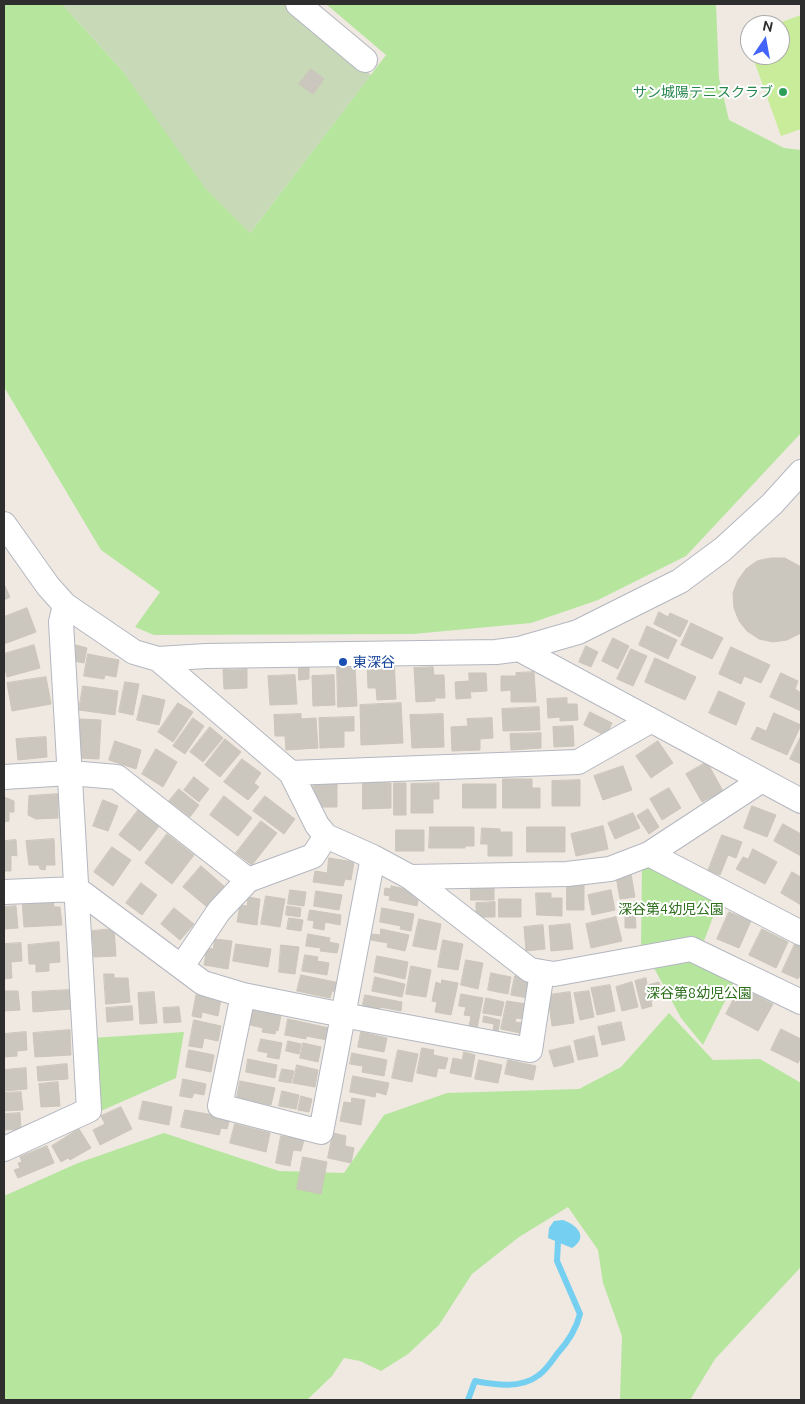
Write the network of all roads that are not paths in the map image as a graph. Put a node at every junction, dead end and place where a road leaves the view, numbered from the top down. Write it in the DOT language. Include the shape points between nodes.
graph roads {
  1 [pos="298,4"];
  2 [pos="365,60"];
  3 [pos="801,472"];
  4 [pos="4,524"];
  5 [pos="65,605"];
  6 [pos="519,649"];
  7 [pos="158,659"];
  8 [pos="650,721"];
  9 [pos="70,772"];
  10 [pos="291,773"];
  11 [pos="4,777"];
  12 [pos="762,780"];
  13 [pos="801,801"];
  14 [pos="326,836"];
  15 [pos="649,854"];
  16 [pos="373,857"];
  17 [pos="410,877"];
  18 [pos="248,880"];
  19 [pos="77,889"];
  20 [pos="4,892"];
  21 [pos="801,933"];
  22 [pos="182,966"];
  23 [pos="542,972"];
  24 [pos="244,994"];
  25 [pos="801,1002"];
  26 [pos="343,1015"];
  27 [pos="4,1149"];
  1 -- 2 [label="street"];
  3 -- 6 [label="street" via="723,549 680,581 578,632"];
  4 -- 5 [label="street"];
  5 -- 7 [label="street" via="134,652"];
  5 -- 9 [label="street" via="61,622"];
  6 -- 7 [label="street"];
  6 -- 8 [label="street"];
  7 -- 10 [label="street"];
  8 -- 10 [label="street" via="578,762"];
  8 -- 12 [label="street"];
  9 -- 11 [label="street"];
  9 -- 18 [label="street" via="117,778"];
  9 -- 19 [label="street"];
  10 -- 14 [label="street" via="317,826"];
  12 -- 13 [label="street"];
  12 -- 15 [label="street"];
  14 -- 16 [label="street"];
  14 -- 18 [label="street" via="313,856"];
  15 -- 17 [label="street" via="610,869 567,874"];
  15 -- 21 [label="street"];
  16 -- 17 [label="street"];
  16 -- 26 [label="street"];
  17 -- 23 [label="street" via="530,970"];
  18 -- 22 [label="street" via="220,911"];
  19 -- 20 [label="street"];
  19 -- 22 [label="street"];
  19 -- 27 [label="street" via="89,1110"];
  22 -- 24 [label="street" via="203,983"];
  23 -- 25 [label="street" via="554,974 691,949"];
  23 -- 26 [label="street" via="530,1050"];
  24 -- 26 [label="street"];
  24 -- 26 [label="street" via="220,1106 321,1132"];
}
